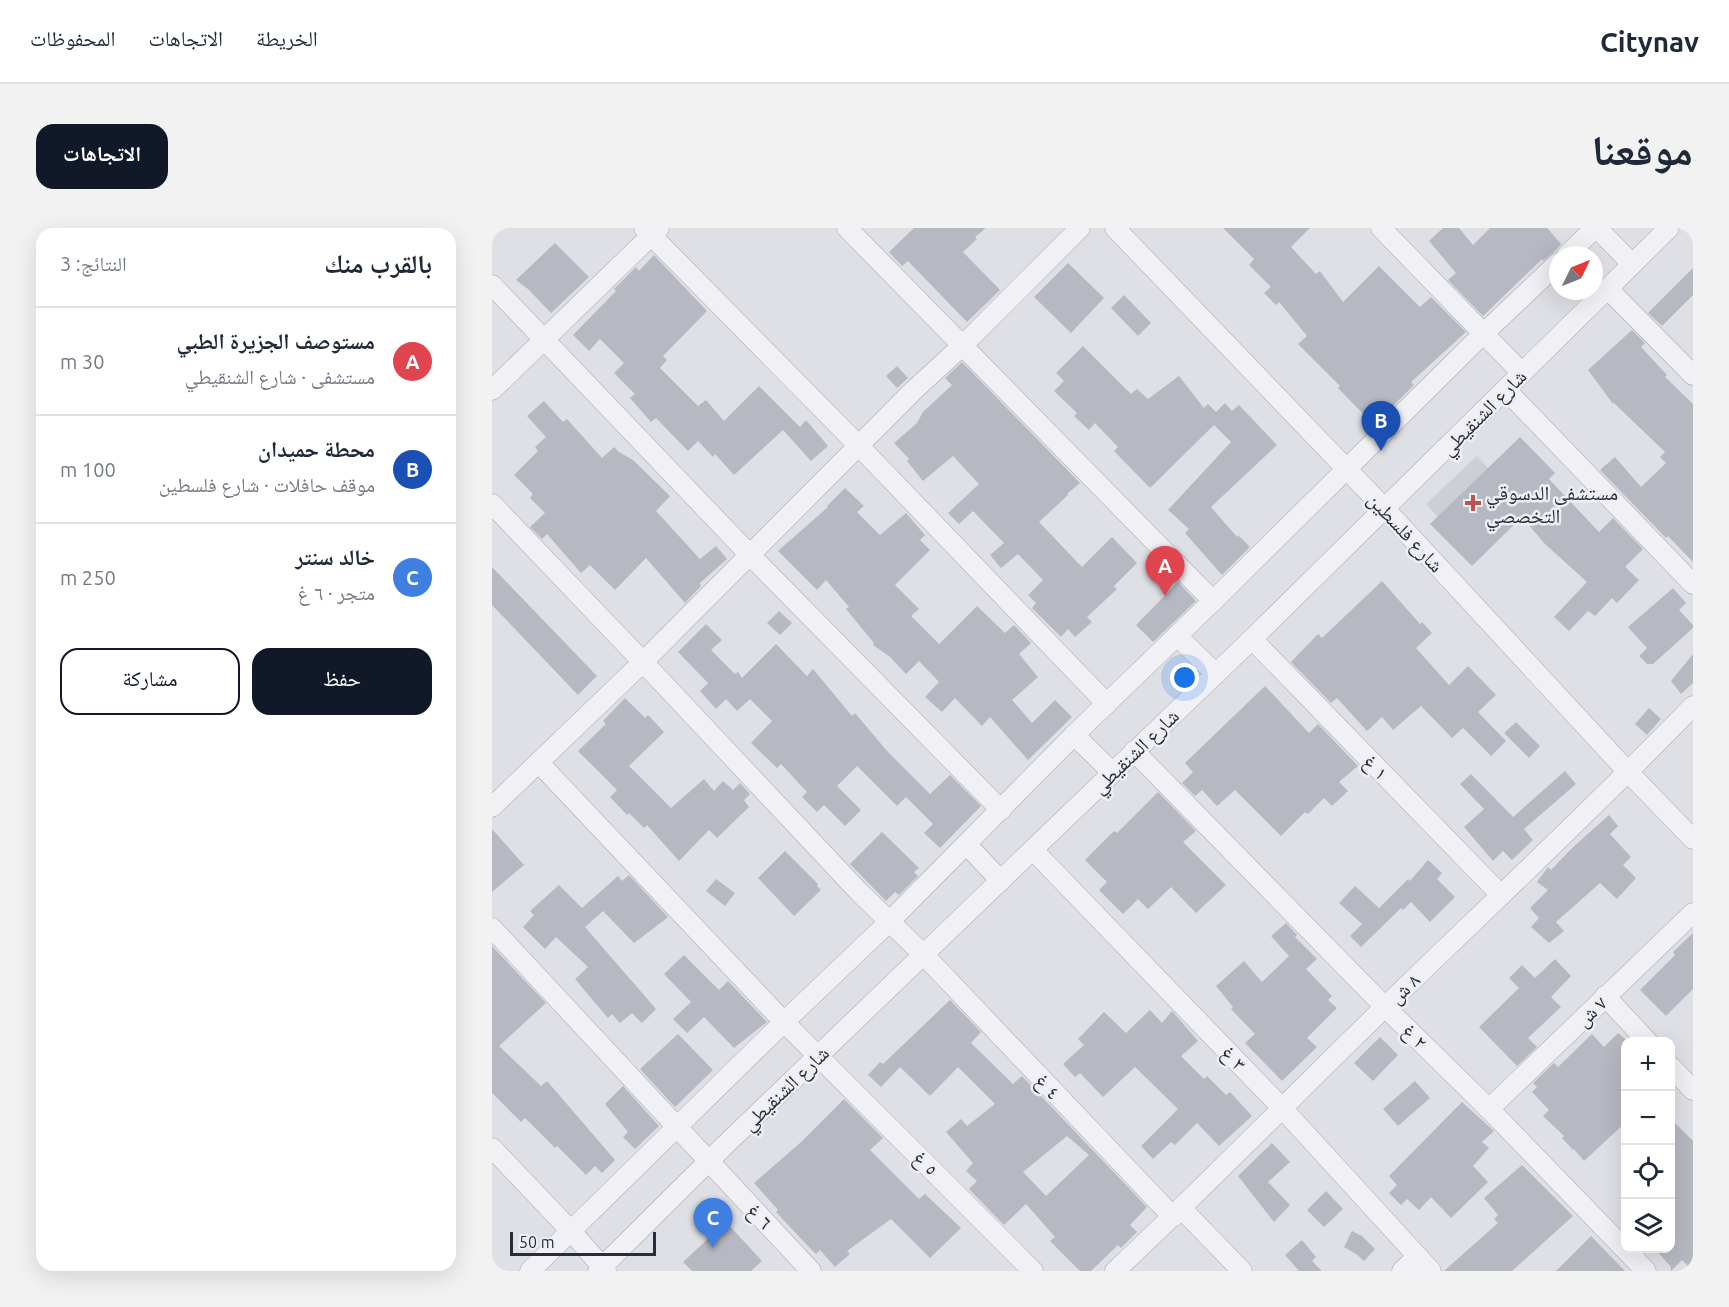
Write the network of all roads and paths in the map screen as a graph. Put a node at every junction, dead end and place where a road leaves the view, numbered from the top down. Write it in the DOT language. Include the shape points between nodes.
graph roads {
  1 [pos="847,228"];
  2 [pos="1080,228"];
  3 [pos="1381,228"];
  4 [pos="1596,228"];
  5 [pos="1669,228"];
  6 [pos="652,230"];
  7 [pos="1127,232"];
  8 [pos="1577,246"];
  9 [pos="1632,264"];
  10 [pos="1549,272"];
  11 [pos="492,285"];
  12 [pos="1603,288"];
  13 [pos="1603,298"];
  14 [pos="1590,300"];
  15 [pos="1483,334"];
  16 [pos="544,339"];
  17 [pos="963,345"];
  18 [pos="1522,373"];
  19 [pos="1693,375"];
  20 [pos="492,390"];
  21 [pos="1506,390"];
  22 [pos="860,446"];
  23 [pos="1346,469"];
  24 [pos="492,504"];
  25 [pos="1385,509"];
  26 [pos="750,555"];
  27 [pos="1693,584"];
  28 [pos="1214,601"];
  29 [pos="1177,636"];
  30 [pos="1252,639"];
  31 [pos="644,662"];
  32 [pos="1216,674"];
  33 [pos="1107,704"];
  34 [pos="1693,706"];
  35 [pos="1074,735"];
  36 [pos="1134,751"];
  37 [pos="539,763"];
  38 [pos="1112,772"];
  39 [pos="1629,772"];
  40 [pos="492,807"];
  41 [pos="1001,810"];
  42 [pos="1693,839"];
  43 [pos="967,845"];
  44 [pos="1033,850"];
  45 [pos="1001,881"];
  46 [pos="1501,895"];
  47 [pos="1693,913"];
  48 [pos="889,922"];
  49 [pos="492,927"];
  50 [pos="924,955"];
  51 [pos="1605,996"];
  52 [pos="1385,1006"];
  53 [pos="784,1022"];
  54 [pos="1644,1037"];
  55 [pos="819,1055"];
  56 [pos="1675,1070"];
  57 [pos="1693,1090"];
  58 [pos="1282,1108"];
  59 [pos="1489,1109"];
  60 [pos="678,1126"];
  61 [pos="492,1148"];
  62 [pos="709,1162"];
  63 [pos="1177,1212"];
  64 [pos="570,1230"];
  65 [pos="1418,1256"];
  66 [pos="1637,1268"];
  67 [pos="602,1270"];
  68 [pos="530,1271"];
  69 [pos="811,1271"];
  70 [pos="1033,1271"];
  71 [pos="1115,1271"];
  72 [pos="1242,1271"];
  73 [pos="1402,1271"];
  74 [pos="1431,1271"];
  1 -- 17 [label="street"];
  2 -- 17 [label="street"];
  3 -- 15 [label="street"];
  4 -- 8 [label="street"];
  4 -- 9 [label="street"];
  5 -- 9 [label="street, شارع الشنقيطي"];
  6 -- 16 [label="street"];
  6 -- 22 [label="street"];
  7 -- 23 [label="street, شارع فلسطين"];
  9 -- 12 [label="street, شارع الشنقيطي"];
  10 -- 15 [label="street"];
  11 -- 16 [label="street"];
  13 -- 19 [label="street"];
  14 -- 18 [label="street, شارع الشنقيطي"];
  15 -- 18 [label="street"];
  15 -- 23 [label="street"];
  16 -- 20 [label="street"];
  16 -- 26 [label="street"];
  17 -- 22 [label="street"];
  17 -- 28 [label="street"];
  18 -- 21 [label="street, شارع الشنقيطي"];
  21 -- 25 [label="street, شارع الشنقيطي"];
  21 -- 27 [label="street"];
  22 -- 26 [label="street"];
  22 -- 33 [label="street"];
  23 -- 25 [label="street, شارع فلسطين"];
  23 -- 28 [label="street"];
  24 -- 31 [label="street, ٤ غ"];
  25 -- 30 [label="street, شارع الشنقيطي"];
  25 -- 39 [label="street, شارع فلسطين"];
  26 -- 31 [label="street"];
  26 -- 41 [label="street"];
  28 -- 29 [label="street"];
  29 -- 32 [label="street"];
  29 -- 33 [label="street"];
  30 -- 32 [label="street, شارع الشنقيطي"];
  30 -- 46 [label="street, ١ غ"];
  31 -- 37 [label="street"];
  31 -- 48 [label="street, ٤ غ"];
  32 -- 36 [label="street, شارع الشنقيطي"];
  33 -- 35 [label="street"];
  34 -- 39 [label="street, ٨ ش"];
  35 -- 38 [label="street"];
  35 -- 41 [label="street"];
  36 -- 38 [label="street, شارع الشنقيطي"];
  36 -- 52 [label="street, ٢ غ"];
  37 -- 40 [label="street"];
  37 -- 53 [label="street, ٥ غ"];
  38 -- 44 [label="street, شارع الشنقيطي"];
  39 -- 42 [label="street, شارع فلسطين"];
  39 -- 46 [label="street, ٨ ش"];
  41 -- 43 [label="street"];
  43 -- 45 [label="street"];
  43 -- 48 [label="street"];
  44 -- 45 [label="street, شارع الشنقيطي"];
  44 -- 58 [label="street, ٣ غ"];
  45 -- 50 [label="street, شارع الشنقيطي"];
  46 -- 52 [label="street, ٨ ش"];
  47 -- 51 [label="street, ٧ ش"];
  48 -- 50 [label="street, ٤ غ"];
  48 -- 53 [label="street"];
  49 -- 60 [label="street, ٦ غ"];
  50 -- 55 [label="street, شارع الشنقيطي"];
  50 -- 63 [label="street, ٤ غ"];
  51 -- 54 [label="street"];
  51 -- 59 [label="street, ٧ ش"];
  52 -- 58 [label="street, ٨ ش"];
  52 -- 59 [label="street, ٢ غ"];
  53 -- 55 [label="street, ٥ غ"];
  53 -- 60 [label="street"];
  55 -- 62 [label="street, شارع الشنقيطي"];
  55 -- 70 [label="street, ٥ غ"];
  56 -- 57 [label="street"];
  58 -- 63 [label="street, ٨ ش"];
  58 -- 65 [label="street, ٣ غ"];
  59 -- 66 [label="street, ٢ غ"];
  60 -- 62 [label="street, ٦ غ"];
  60 -- 64 [label="street"];
  61 -- 64 [label="street"];
  62 -- 67 [label="street, شارع الشنقيطي"];
  62 -- 69 [label="street, ٦ غ"];
  63 -- 71 [label="street, ٨ ش"];
  63 -- 72 [label="street, ٤ غ"];
  64 -- 67 [label="street"];
  64 -- 68 [label="street"];
  65 -- 73 [label="street"];
  65 -- 74 [label="street, ٣ غ"];
}
